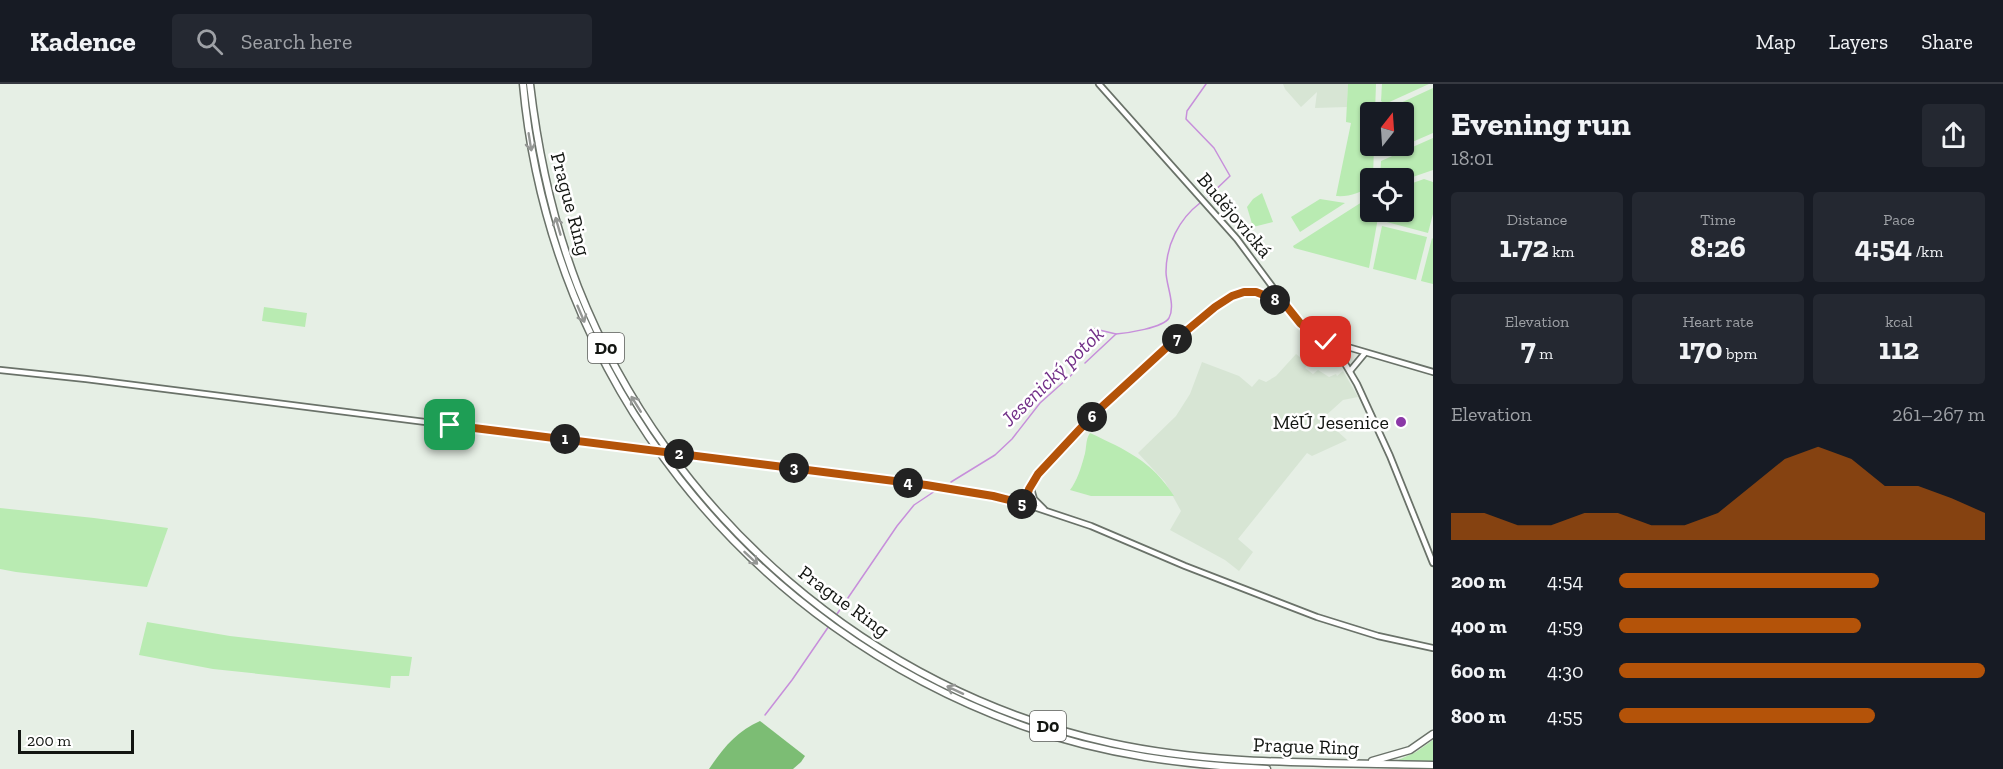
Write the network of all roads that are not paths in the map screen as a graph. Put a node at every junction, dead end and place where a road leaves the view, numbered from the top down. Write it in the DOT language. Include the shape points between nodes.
graph roads {
  1 [pos="523,84"];
  2 [pos="530,84"];
  3 [pos="1100,84"];
  4 [pos="1284,303"];
  5 [pos="1324,342"];
  6 [pos="1365,353"];
  7 [pos="0,370"];
  8 [pos="1350,370"];
  9 [pos="1433,372"];
  10 [pos="1031,486"];
  11 [pos="1025,504"];
  12 [pos="1046,510"];
  13 [pos="1433,563"];
  14 [pos="1433,648"];
  15 [pos="1433,734"];
  16 [pos="1348,764"];
  17 [pos="1433,765"];
  18 [pos="1267,769"];
  1 -- 18 [label="highway, Prague Ring / D0, one-way" via="531,150 554,241 583,319 615,383 669,466 744,552 843,634 913,677 986,712 1046,733 1134,756"];
  16 -- 2 [label="highway, Prague Ring / D0, one-way" via="1195,757 1136,748 1030,721 916,670 825,611 774,569 709,504 662,443 622,380 590,316 561,238 547,185"];
  3 -- 4 [label="main road, Budějovická" via="1237,239"];
  4 -- 5 [label="main road, Budějovická" via="1300,323"];
  4 -- 10 [label="main road" via="1256,292 1244,292 1215,307 1093,415"];
  5 -- 6 [label="main road"];
  5 -- 8 [label="main road, Budějovická"];
  6 -- 8 [label="main road"];
  6 -- 9 [label="main road"];
  7 -- 11 [label="main road, bridge" via="937,486"];
  8 -- 13 [label="main road, Budějovická"];
  10 -- 11 [label="main road"];
  10 -- 12 [label="main road" via="1036,502"];
  11 -- 12 [label="main road"];
  12 -- 14 [label="main road" via="1299,610 1378,636"];
  15 -- 16 [label="highway" via="1399,754"];
  16 -- 17 [label="highway, Prague Ring / D0"];
}
